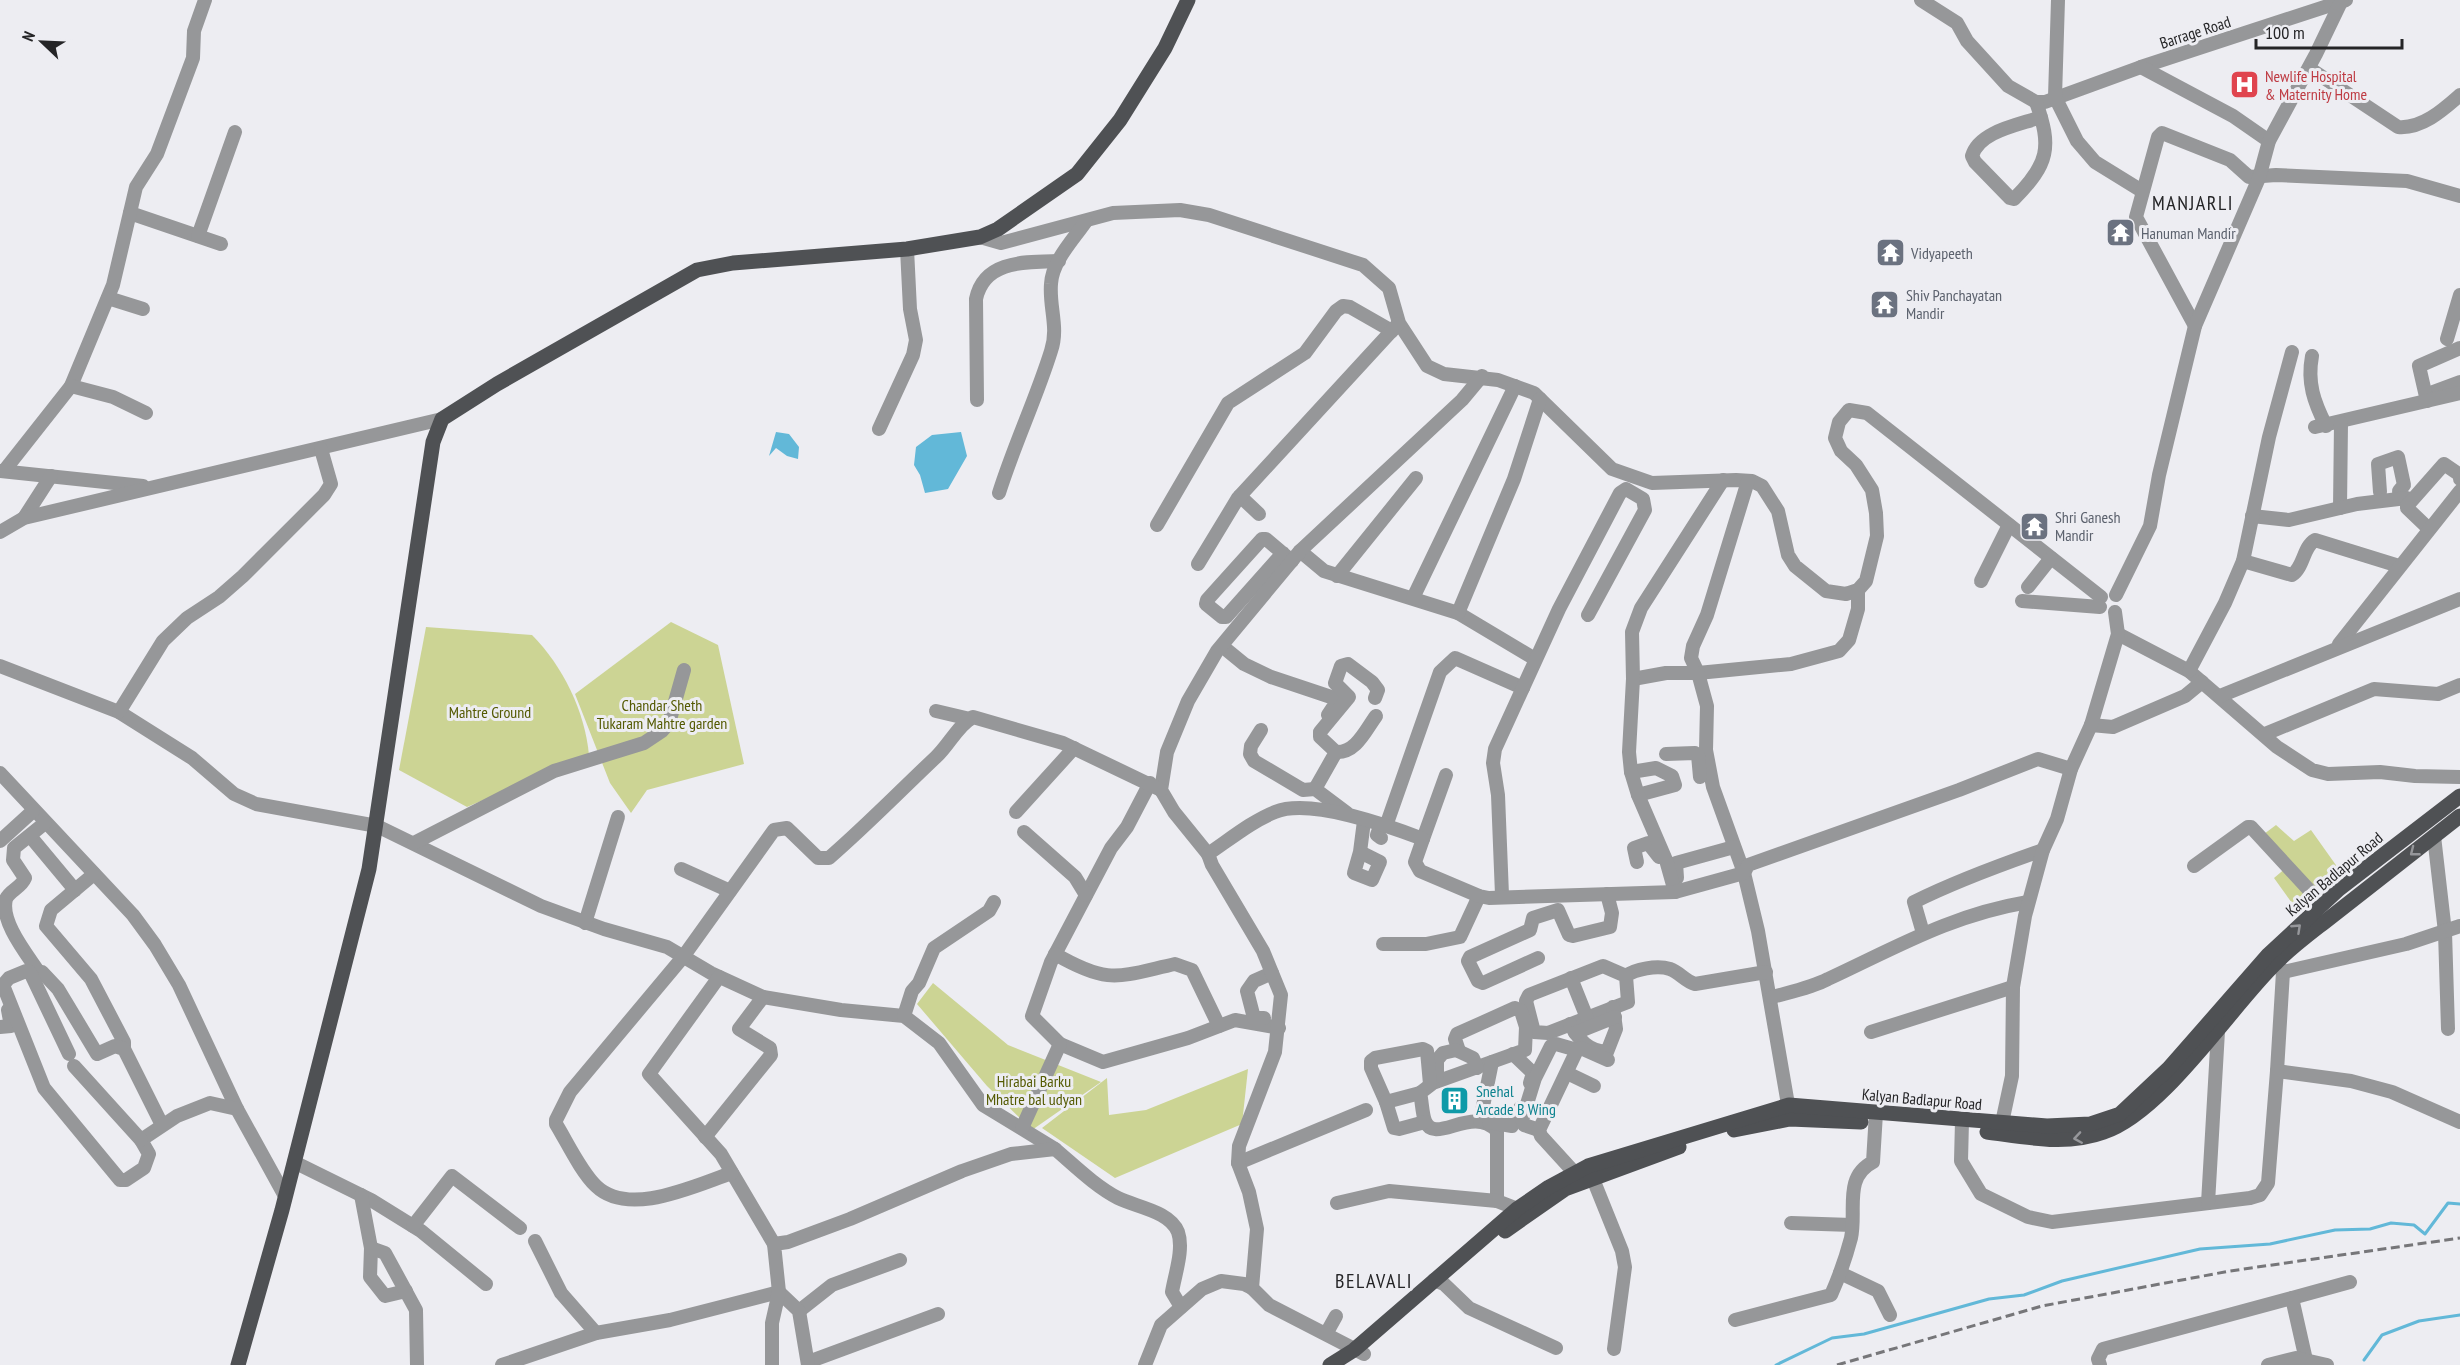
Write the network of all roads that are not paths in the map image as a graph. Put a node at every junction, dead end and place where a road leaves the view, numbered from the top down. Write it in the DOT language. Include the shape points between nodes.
graph roads {
  1 [pos="205,0"];
  2 [pos="1188,0"];
  3 [pos="1921,0"];
  4 [pos="2058,0"];
  5 [pos="2343,1"];
  6 [pos="2141,67"];
  7 [pos="2309,68"];
  8 [pos="2460,96"];
  9 [pos="2055,97"];
  10 [pos="2036,102"];
  11 [pos="2041,117"];
  12 [pos="235,132"];
  13 [pos="2269,141"];
  14 [pos="2259,178"];
  15 [pos="2142,191"];
  16 [pos="2460,196"];
  17 [pos="130,213"];
  18 [pos="1086,221"];
  19 [pos="198,236"];
  20 [pos="980,237"];
  21 [pos="221,244"];
  22 [pos="907,249"];
  23 [pos="1059,261"];
  24 [pos="2460,295"];
  25 [pos="108,298"];
  26 [pos="143,309"];
  27 [pos="2195,326"];
  28 [pos="1395,327"];
  29 [pos="2447,339"];
  30 [pos="2460,348"];
  31 [pos="2292,352"];
  32 [pos="2312,356"];
  33 [pos="1482,376"];
  34 [pos="2460,382"];
  35 [pos="71,386"];
  36 [pos="1515,386"];
  37 [pos="2460,393"];
  38 [pos="2426,398"];
  39 [pos="1540,399"];
  40 [pos="977,400"];
  41 [pos="146,413"];
  42 [pos="442,419"];
  43 [pos="2341,423"];
  44 [pos="879,429"];
  45 [pos="321,449"];
  46 [pos="2,471"];
  47 [pos="51,476"];
  48 [pos="1416,478"];
  49 [pos="2460,479"];
  50 [pos="1723,480"];
  51 [pos="1748,481"];
  52 [pos="150,488"];
  53 [pos="2460,491"];
  54 [pos="2380,492"];
  55 [pos="999,493"];
  56 [pos="1240,496"];
  57 [pos="2445,502"];
  58 [pos="2340,507"];
  59 [pos="1259,514"];
  60 [pos="2252,516"];
  61 [pos="24,518"];
  62 [pos="1157,525"];
  63 [pos="2009,525"];
  64 [pos="2426,526"];
  65 [pos="0,532"];
  66 [pos="1292,555"];
  67 [pos="2051,558"];
  68 [pos="2243,561"];
  69 [pos="1198,564"];
  70 [pos="2399,566"];
  71 [pos="1337,576"];
  72 [pos="1981,581"];
  73 [pos="2028,586"];
  74 [pos="1858,590"];
  75 [pos="2116,595"];
  76 [pos="1413,598"];
  77 [pos="2460,598"];
  78 [pos="2022,601"];
  79 [pos="2101,602"];
  80 [pos="2115,612"];
  81 [pos="1458,613"];
  82 [pos="1588,615"];
  83 [pos="2118,634"];
  84 [pos="1221,646"];
  85 [pos="2337,646"];
  86 [pos="1535,659"];
  87 [pos="0,666"];
  88 [pos="684,670"];
  89 [pos="2189,671"];
  90 [pos="1698,673"];
  91 [pos="1633,679"];
  92 [pos="2202,682"];
  93 [pos="2460,685"];
  94 [pos="1523,688"];
  95 [pos="2220,696"];
  96 [pos="1375,698"];
  97 [pos="936,711"];
  98 [pos="119,712"];
  99 [pos="1376,716"];
  100 [pos="970,719"];
  101 [pos="2091,725"];
  102 [pos="1261,730"];
  103 [pos="1318,730"];
  104 [pos="2265,734"];
  105 [pos="1074,748"];
  106 [pos="1336,752"];
  107 [pos="1666,754"];
  108 [pos="2072,769"];
  109 [pos="1631,772"];
  110 [pos="0,773"];
  111 [pos="1446,775"];
  112 [pos="1701,777"];
  113 [pos="2460,777"];
  114 [pos="1155,786"];
  115 [pos="1315,789"];
  116 [pos="1638,795"];
  117 [pos="2460,796"];
  118 [pos="33,811"];
  119 [pos="1016,812"];
  120 [pos="1347,813"];
  121 [pos="2460,816"];
  122 [pos="618,817"];
  123 [pos="1364,821"];
  124 [pos="45,823"];
  125 [pos="377,826"];
  126 [pos="1383,829"];
  127 [pos="1023,832"];
  128 [pos="30,836"];
  129 [pos="2434,836"];
  130 [pos="1423,839"];
  131 [pos="0,841"];
  132 [pos="414,843"];
  133 [pos="1734,847"];
  134 [pos="2043,850"];
  135 [pos="1360,852"];
  136 [pos="1208,854"];
  137 [pos="1660,860"];
  138 [pos="1637,862"];
  139 [pos="2194,866"];
  140 [pos="681,869"];
  141 [pos="1744,873"];
  142 [pos="94,874"];
  143 [pos="75,890"];
  144 [pos="730,891"];
  145 [pos="1673,892"];
  146 [pos="1558,894"];
  147 [pos="1607,894"];
  148 [pos="1086,895"];
  149 [pos="1502,895"];
  150 [pos="1529,895"];
  151 [pos="1479,896"];
  152 [pos="994,902"];
  153 [pos="2028,902"];
  154 [pos="2322,904"];
  155 [pos="1558,910"];
  156 [pos="1533,918"];
  157 [pos="585,922"];
  158 [pos="2460,926"];
  159 [pos="2445,932"];
  160 [pos="1923,933"];
  161 [pos="1383,944"];
  162 [pos="1055,954"];
  163 [pos="683,957"];
  164 [pos="1538,958"];
  165 [pos="2275,963"];
  166 [pos="2445,967"];
  167 [pos="2460,967"];
  168 [pos="34,972"];
  169 [pos="1766,972"];
  170 [pos="1272,973"];
  171 [pos="719,976"];
  172 [pos="1626,976"];
  173 [pos="1571,978"];
  174 [pos="2013,987"];
  175 [pos="0,992"];
  176 [pos="763,997"];
  177 [pos="1772,997"];
  178 [pos="1614,1012"];
  179 [pos="904,1016"];
  180 [pos="1587,1018"];
  181 [pos="1279,1025"];
  182 [pos="1219,1026"];
  183 [pos="2214,1026"];
  184 [pos="0,1028"];
  185 [pos="1573,1028"];
  186 [pos="2448,1029"];
  187 [pos="1870,1032"];
  188 [pos="1060,1044"];
  189 [pos="124,1049"];
  190 [pos="1577,1050"];
  191 [pos="1459,1051"];
  192 [pos="1513,1054"];
  193 [pos="1608,1060"];
  194 [pos="1492,1062"];
  195 [pos="1476,1068"];
  196 [pos="2277,1071"];
  197 [pos="1534,1085"];
  198 [pos="1430,1086"];
  199 [pos="1557,1094"];
  200 [pos="1386,1102"];
  201 [pos="237,1109"];
  202 [pos="1366,1110"];
  203 [pos="1790,1112"];
  204 [pos="1875,1118"];
  205 [pos="1484,1121"];
  206 [pos="1425,1122"];
  207 [pos="2460,1122"];
  208 [pos="162,1125"];
  209 [pos="1961,1125"];
  210 [pos="1022,1128"];
  211 [pos="2001,1129"];
  212 [pos="1539,1130"];
  213 [pos="705,1137"];
  214 [pos="141,1140"];
  215 [pos="1055,1149"];
  216 [pos="294,1162"];
  217 [pos="1238,1163"];
  218 [pos="732,1173"];
  219 [pos="1585,1174"];
  220 [pos="361,1195"];
  221 [pos="285,1196"];
  222 [pos="1497,1201"];
  223 [pos="1337,1203"];
  224 [pos="2208,1203"];
  225 [pos="1524,1212"];
  226 [pos="1791,1223"];
  227 [pos="1852,1225"];
  228 [pos="413,1226"];
  229 [pos="520,1228"];
  230 [pos="535,1241"];
  231 [pos="774,1244"];
  232 [pos="371,1248"];
  233 [pos="900,1260"];
  234 [pos="1840,1273"];
  235 [pos="1439,1282"];
  236 [pos="2350,1282"];
  237 [pos="486,1284"];
  238 [pos="1251,1288"];
  239 [pos="406,1291"];
  240 [pos="779,1292"];
  241 [pos="2292,1298"];
  242 [pos="1181,1307"];
  243 [pos="799,1311"];
  244 [pos="938,1314"];
  245 [pos="1890,1315"];
  246 [pos="1336,1316"];
  247 [pos="1735,1320"];
  248 [pos="596,1333"];
  249 [pos="1326,1334"];
  250 [pos="1556,1348"];
  251 [pos="1614,1349"];
  252 [pos="1359,1352"];
  253 [pos="2306,1360"];
  254 [pos="808,1363"];
  255 [pos="238,1365"];
  256 [pos="417,1365"];
  257 [pos="502,1365"];
  258 [pos="772,1365"];
  259 [pos="1145,1365"];
  260 [pos="1330,1365"];
  261 [pos="1350,1365"];
  262 [pos="2100,1365"];
  263 [pos="2268,1365"];
  264 [pos="2327,1365"];
  1 -- 17 [label="street" via="194,32 192,58 157,154 136,187"];
  2 -- 20 [label="main road" via="1120,120 1077,174 1024,212"];
  3 -- 10 [label="street" via="1958,23 1967,40 2008,86"];
  4 -- 9 [label="street"];
  5 -- 6 [label="street, Barrage Road"];
  5 -- 7 [label="street"];
  6 -- 9 [label="street, Barrage Road"];
  6 -- 13 [label="street" via="2233,116"];
  7 -- 8 [label="street" via="2398,127 2414,126 2438,115"];
  7 -- 13 [label="street"];
  9 -- 10 [label="street, Barrage Road"];
  9 -- 15 [label="street" via="2077,141 2095,162"];
  10 -- 11 [label="street"];
  11 -- 11 [label="street" via="1986,137 1975,147 1975,162 2010,198 2014,199 2027,186 2044,158 2047,133"];
  12 -- 19 [label="street"];
  13 -- 14 [label="street"];
  14 -- 15 [label="street" via="2244,175 2230,160 2162,133"];
  14 -- 16 [label="street" via="2276,175 2407,182"];
  14 -- 27 [label="street"];
  15 -- 27 [label="street" via="2136,217"];
  17 -- 19 [label="street"];
  17 -- 25 [label="street"];
  18 -- 20 [label="street" via="1001,243"];
  18 -- 23 [label="street"];
  18 -- 28 [label="street" via="1113,213 1180,210 1209,215 1363,265 1389,288"];
  19 -- 21 [label="street"];
  20 -- 22 [label="main road"];
  22 -- 42 [label="main road" via="733,263 697,270"];
  22 -- 44 [label="street" via="916,340"];
  23 -- 40 [label="street" via="1019,262 986,275 978,287"];
  23 -- 55 [label="street" via="1050,285 1054,342"];
  24 -- 29 [label="street"];
  25 -- 26 [label="street"];
  25 -- 35 [label="street"];
  27 -- 75 [label="street" via="2150,526"];
  28 -- 33 [label="street" via="1427,366 1444,374"];
  28 -- 56 [label="street"];
  28 -- 62 [label="street" via="1350,307 1336,310 1305,353 1228,404"];
  30 -- 38 [label="street" via="2419,366"];
  31 -- 60 [label="street"];
  32 -- 43 [label="street" via="2310,382 2320,427"];
  33 -- 36 [label="street"];
  33 -- 66 [label="street" via="1462,400"];
  34 -- 38 [label="street"];
  35 -- 41 [label="street" via="113,397"];
  35 -- 46 [label="street"];
  36 -- 39 [label="street"];
  36 -- 76 [label="street"];
  37 -- 38 [label="street"];
  38 -- 43 [label="street"];
  39 -- 50 [label="street" via="1612,469 1652,483"];
  39 -- 81 [label="street" via="1514,478"];
  42 -- 45 [label="street"];
  42 -- 125 [label="main road" via="433,442"];
  43 -- 58 [label="street"];
  45 -- 52 [label="street"];
  45 -- 98 [label="street" via="331,484 324,495 235,583 163,641"];
  46 -- 47 [label="street"];
  47 -- 52 [label="street"];
  47 -- 61 [label="street"];
  48 -- 71 [label="street"];
  49 -- 57 [label="street"];
  49 -- 64 [label="street" via="2444,464 2408,506"];
  50 -- 51 [label="street"];
  50 -- 91 [label="street" via="1636,617 1632,632"];
  51 -- 74 [label="street" via="1762,486 1771,497 1788,555 1796,566 1826,591 1846,594"];
  51 -- 90 [label="street" via="1707,615 1693,646 1691,658"];
  52 -- 61 [label="street"];
  53 -- 57 [label="street"];
  54 -- 58 [label="street" via="2378,464 2398,457 2404,485 2399,491 2403,498"];
  56 -- 59 [label="street"];
  56 -- 69 [label="street"];
  57 -- 64 [label="street"];
  58 -- 60 [label="street" via="2289,520"];
  60 -- 68 [label="street"];
  61 -- 65 [label="street"];
  63 -- 67 [label="street"];
  63 -- 72 [label="street"];
  63 -- 74 [label="street" via="1867,413 1849,410 1839,422 1835,438 1872,490 1876,513 1872,563"];
  64 -- 70 [label="street"];
  66 -- 66 [label="street" via="1262,539 1206,604 1226,616"];
  66 -- 71 [label="street"];
  66 -- 84 [label="street"];
  67 -- 73 [label="street"];
  67 -- 79 [label="street"];
  68 -- 70 [label="street" via="2292,575 2315,540"];
  68 -- 89 [label="street" via="2226,603"];
  70 -- 85 [label="street"];
  71 -- 76 [label="street"];
  74 -- 90 [label="street" via="1858,609 1849,640 1839,651 1791,664"];
  75 -- 79 [label="street" via="2109,593"];
  75 -- 80 [label="street" via="2120,604"];
  76 -- 81 [label="street"];
  77 -- 85 [label="street"];
  78 -- 79 [label="street" via="2089,608"];
  79 -- 80 [label="street" via="2107,613"];
  80 -- 83 [label="street"];
  81 -- 86 [label="street"];
  82 -- 86 [label="street" via="1645,510 1642,499 1626,489 1620,493"];
  83 -- 89 [label="street"];
  83 -- 101 [label="street"];
  84 -- 103 [label="street" via="1244,664 1271,677 1334,698 1336,703"];
  84 -- 114 [label="street" via="1184,711"];
  85 -- 95 [label="street"];
  86 -- 94 [label="street"];
  87 -- 98 [label="street"];
  88 -- 132 [label="street" via="669,723 653,737 554,771"];
  89 -- 92 [label="street"];
  90 -- 91 [label="street"];
  90 -- 112 [label="street" via="1707,706"];
  91 -- 109 [label="street"];
  92 -- 95 [label="street"];
  92 -- 101 [label="street" via="2185,696 2114,727"];
  93 -- 104 [label="street" via="2438,694 2374,689"];
  94 -- 126 [label="street" via="1455,658 1445,666"];
  94 -- 149 [label="street" via="1495,749 1493,763"];
  95 -- 104 [label="street"];
  96 -- 106 [label="street" via="1378,690 1372,682 1348,664 1341,666 1335,683 1349,697 1320,732 1320,737"];
  97 -- 100 [label="street"];
  98 -- 125 [label="street" via="192,758 234,794 256,804"];
  99 -- 106 [label="street" via="1352,749"];
  100 -- 105 [label="street"];
  100 -- 144 [label="street" via="876,817 829,858 821,860 787,828 780,827"];
  101 -- 108 [label="street"];
  102 -- 115 [label="street" via="1251,746 1254,761 1303,790"];
  104 -- 113 [label="street" via="2295,760 2328,774 2380,772"];
  105 -- 114 [label="street"];
  105 -- 119 [label="street"];
  106 -- 115 [label="street"];
  107 -- 112 [label="street" via="1695,753"];
  108 -- 134 [label="street"];
  108 -- 141 [label="street" via="2038,759 1748,865"];
  109 -- 116 [label="street"];
  109 -- 116 [label="street" via="1656,768 1672,776 1675,785"];
  110 -- 118 [label="street"];
  111 -- 130 [label="street"];
  112 -- 133 [label="street"];
  114 -- 136 [label="street"];
  114 -- 148 [label="street" via="1111,848"];
  115 -- 120 [label="street"];
  116 -- 137 [label="street"];
  117 -- 154 [label="main road, Kalyan Badlapur Road"];
  118 -- 124 [label="street"];
  118 -- 131 [label="street"];
  120 -- 123 [label="street"];
  120 -- 136 [label="street" via="1298,809 1275,812"];
  121 -- 129 [label="main road"];
  122 -- 157 [label="street"];
  123 -- 126 [label="street"];
  123 -- 135 [label="street"];
  124 -- 128 [label="street"];
  124 -- 142 [label="street"];
  125 -- 132 [label="street"];
  125 -- 216 [label="main road"];
  126 -- 130 [label="street"];
  127 -- 148 [label="street" via="1075,877"];
  128 -- 143 [label="street"];
  128 -- 168 [label="street" via="14,848 13,860 25,878 8,895 4,913"];
  129 -- 159 [label="street"];
  129 -- 165 [label="main road, one-way"];
  130 -- 151 [label="street" via="1415,862 1420,871"];
  132 -- 157 [label="street" via="541,906"];
  133 -- 141 [label="street"];
  133 -- 145 [label="street" via="1676,863"];
  134 -- 153 [label="street"];
  134 -- 160 [label="street" via="2007,861 1914,902"];
  136 -- 170 [label="street"];
  137 -- 138 [label="street" via="1647,843 1634,848"];
  137 -- 145 [label="street"];
  139 -- 154 [label="street" via="2252,827"];
  140 -- 144 [label="street"];
  141 -- 145 [label="street"];
  141 -- 169 [label="street"];
  142 -- 143 [label="street"];
  142 -- 201 [label="street" via="155,945 179,985"];
  143 -- 189 [label="street" via="51,910 46,926 91,979"];
  144 -- 163 [label="street"];
  145 -- 147 [label="street"];
  146 -- 147 [label="street"];
  146 -- 150 [label="street"];
  146 -- 155 [label="street"];
  147 -- 155 [label="street" via="1612,913 1610,927 1569,935"];
  148 -- 162 [label="street"];
  149 -- 150 [label="street"];
  149 -- 151 [label="street"];
  150 -- 156 [label="street"];
  151 -- 161 [label="street" via="1460,937 1426,944"];
  152 -- 179 [label="street" via="989,911 934,948"];
  153 -- 160 [label="street" via="1979,911"];
  153 -- 174 [label="street"];
  165 -- 154 [label="main road, Kalyan Badlapur Road, one-way"];
  155 -- 156 [label="street"];
  156 -- 164 [label="street" via="1530,930 1468,961 1478,981 1484,983"];
  157 -- 163 [label="street" via="667,947"];
  158 -- 159 [label="street"];
  159 -- 165 [label="street" via="2406,944"];
  159 -- 166 [label="street"];
  160 -- 177 [label="street" via="1827,980"];
  162 -- 182 [label="street" via="1086,972 1104,977 1175,964 1183,966 1192,970"];
  162 -- 188 [label="street" via="1032,1016"];
  163 -- 171 [label="street"];
  163 -- 218 [label="street" via="570,1092 556,1124 596,1187 628,1199 653,1200"];
  165 -- 183 [label="main road"];
  165 -- 196 [label="street"];
  166 -- 167 [label="street"];
  166 -- 186 [label="street"];
  168 -- 189 [label="street" via="58,989 93,1050 102,1053 119,1046"];
  168 -- 214 [label="street" via="71,1060"];
  168 -- 214 [label="street" via="9,978 3,985 44,1088 120,1180 144,1168 149,1154"];
  169 -- 172 [label="street" via="1695,984 1670,969 1634,970"];
  169 -- 177 [label="street"];
  170 -- 181 [label="street" via="1281,996"];
  170 -- 181 [label="street" via="1254,981 1247,991 1254,1017 1273,1018"];
  171 -- 176 [label="street"];
  171 -- 213 [label="street" via="649,1074"];
  172 -- 173 [label="street" via="1603,966"];
  172 -- 178 [label="street" via="1628,1002"];
  173 -- 180 [label="street"];
  173 -- 185 [label="street" via="1529,996 1526,1001 1534,1032"];
  174 -- 187 [label="street"];
  174 -- 211 [label="street" via="2012,1076"];
  175 -- 184 [label="street" via="12,1023 8,1028"];
  176 -- 179 [label="street"];
  176 -- 213 [label="street" via="739,1029 770,1048 771,1055"];
  177 -- 203 [label="street"];
  178 -- 180 [label="street"];
  178 -- 185 [label="street"];
  178 -- 185 [label="street" via="1616,1029 1607,1052 1585,1045"];
  179 -- 210 [label="street" via="939,1043 983,1105"];
  180 -- 185 [label="street"];
  181 -- 182 [label="street" via="1235,1020"];
  181 -- 217 [label="street" via="1275,1052 1239,1146"];
  182 -- 188 [label="street" via="1103,1062"];
  183 -- 211 [label="main road" via="2157,1094 2130,1118 2105,1132 2073,1140 2037,1139"];
  183 -- 224 [label="street"];
  188 -- 210 [label="street"];
  189 -- 208 [label="street"];
  190 -- 193 [label="street" via="1581,1048"];
  190 -- 197 [label="street" via="1551,1046"];
  190 -- 199 [label="street" via="1581,1083"];
  191 -- 192 [label="street" via="1457,1034 1515,1008 1521,1011 1527,1042 1525,1050"];
  191 -- 195 [label="street" via="1473,1058"];
  191 -- 198 [label="street" via="1443,1053 1437,1060"];
  192 -- 194 [label="street"];
  192 -- 205 [label="street" via="1533,1073 1526,1097 1512,1126"];
  194 -- 195 [label="street"];
  194 -- 205 [label="street"];
  195 -- 198 [label="street"];
  196 -- 207 [label="street" via="2351,1081 2392,1092"];
  196 -- 224 [label="street" via="2265,1191 2250,1198"];
  197 -- 199 [label="street"];
  197 -- 212 [label="street" via="1522,1120 1524,1125"];
  198 -- 200 [label="street"];
  198 -- 200 [label="street" via="1427,1051 1375,1058 1371,1068"];
  198 -- 206 [label="street"];
  199 -- 212 [label="street"];
  200 -- 206 [label="street" via="1394,1128"];
  201 -- 208 [label="street" via="210,1103"];
  201 -- 221 [label="street"];
  202 -- 217 [label="street"];
  203 -- 204 [label="main road"];
  203 -- 219 [label="main road"];
  204 -- 209 [label="main road"];
  204 -- 227 [label="street" via="1874,1162 1863,1167 1856,1179"];
  205 -- 206 [label="street" via="1462,1122 1438,1131"];
  205 -- 222 [label="street" via="1498,1137"];
  208 -- 214 [label="street"];
  209 -- 211 [label="main road"];
  209 -- 224 [label="street" via="1961,1161 1981,1194 2039,1221"];
  210 -- 215 [label="street"];
  212 -- 219 [label="street"];
  213 -- 218 [label="street"];
  215 -- 231 [label="street" via="1011,1154 850,1219"];
  215 -- 242 [label="street" via="1094,1182 1173,1223 1179,1233 1180,1249 1172,1292"];
  216 -- 220 [label="street"];
  216 -- 221 [label="main road"];
  217 -- 238 [label="street" via="1257,1229"];
  218 -- 231 [label="street"];
  219 -- 225 [label="main road"];
  219 -- 251 [label="street" via="1622,1251 1624,1267"];
  220 -- 228 [label="street"];
  220 -- 232 [label="street"];
  221 -- 255 [label="main road"];
  222 -- 223 [label="street" via="1389,1191"];
  222 -- 225 [label="street"];
  225 -- 235 [label="main road"];
  226 -- 227 [label="street"];
  227 -- 234 [label="street"];
  228 -- 229 [label="street" via="452,1176"];
  228 -- 237 [label="street"];
  230 -- 248 [label="street" via="561,1293"];
  231 -- 240 [label="street"];
  232 -- 239 [label="street" via="385,1253"];
  232 -- 239 [label="street" via="370,1277 386,1296"];
  233 -- 243 [label="street" via="832,1285"];
  234 -- 245 [label="street" via="1878,1291"];
  234 -- 247 [label="street" via="1831,1295"];
  235 -- 250 [label="street" via="1469,1308"];
  235 -- 252 [label="main road"];
  236 -- 241 [label="street"];
  238 -- 242 [label="street" via="1221,1281 1202,1289"];
  238 -- 249 [label="street" via="1269,1305"];
  239 -- 256 [label="street" via="416,1310"];
  240 -- 243 [label="street"];
  240 -- 248 [label="street" via="670,1320"];
  240 -- 258 [label="street" via="772,1323"];
  241 -- 253 [label="street"];
  241 -- 262 [label="street" via="2103,1349 2098,1359"];
  242 -- 259 [label="street" via="1161,1325"];
  243 -- 254 [label="street"];
  244 -- 254 [label="street"];
  246 -- 249 [label="street"];
  248 -- 257 [label="street"];
  249 -- 252 [label="street"];
  252 -- 260 [label="main road"];
  252 -- 261 [label="main road"];
  253 -- 263 [label="street" via="2296,1358"];
  253 -- 264 [label="street"];
}
